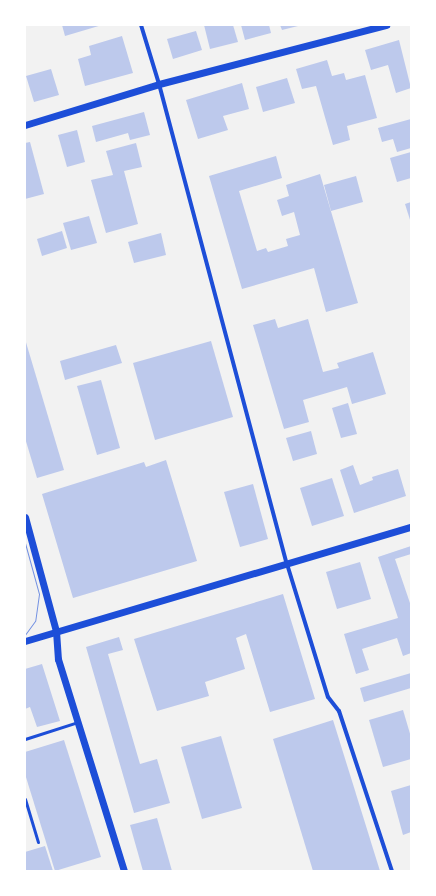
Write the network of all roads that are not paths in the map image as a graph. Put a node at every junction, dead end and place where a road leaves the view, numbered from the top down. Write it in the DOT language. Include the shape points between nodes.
graph roads {
  1 [pos="141,25"];
  2 [pos="386,25"];
  3 [pos="159,84"];
  4 [pos="25,125"];
  5 [pos="25,517"];
  6 [pos="411,527"];
  7 [pos="287,564"];
  8 [pos="56,631"];
  9 [pos="25,641"];
  10 [pos="78,722"];
  11 [pos="25,739"];
  12 [pos="25,799"];
  13 [pos="38,842"];
  14 [pos="124,871"];
  15 [pos="392,871"];
  1 -- 3 [label="street"];
  2 -- 3 [label="street"];
  3 -- 4 [label="street"];
  3 -- 7 [label="street"];
  5 -- 8 [label="street"];
  6 -- 7 [label="street"];
  7 -- 8 [label="street"];
  7 -- 15 [label="street" via="328,696 339,711"];
  8 -- 9 [label="street"];
  8 -- 10 [label="street" via="58,659"];
  10 -- 11 [label="lane"];
  10 -- 14 [label="street"];
  12 -- 13 [label="lane"];
}
